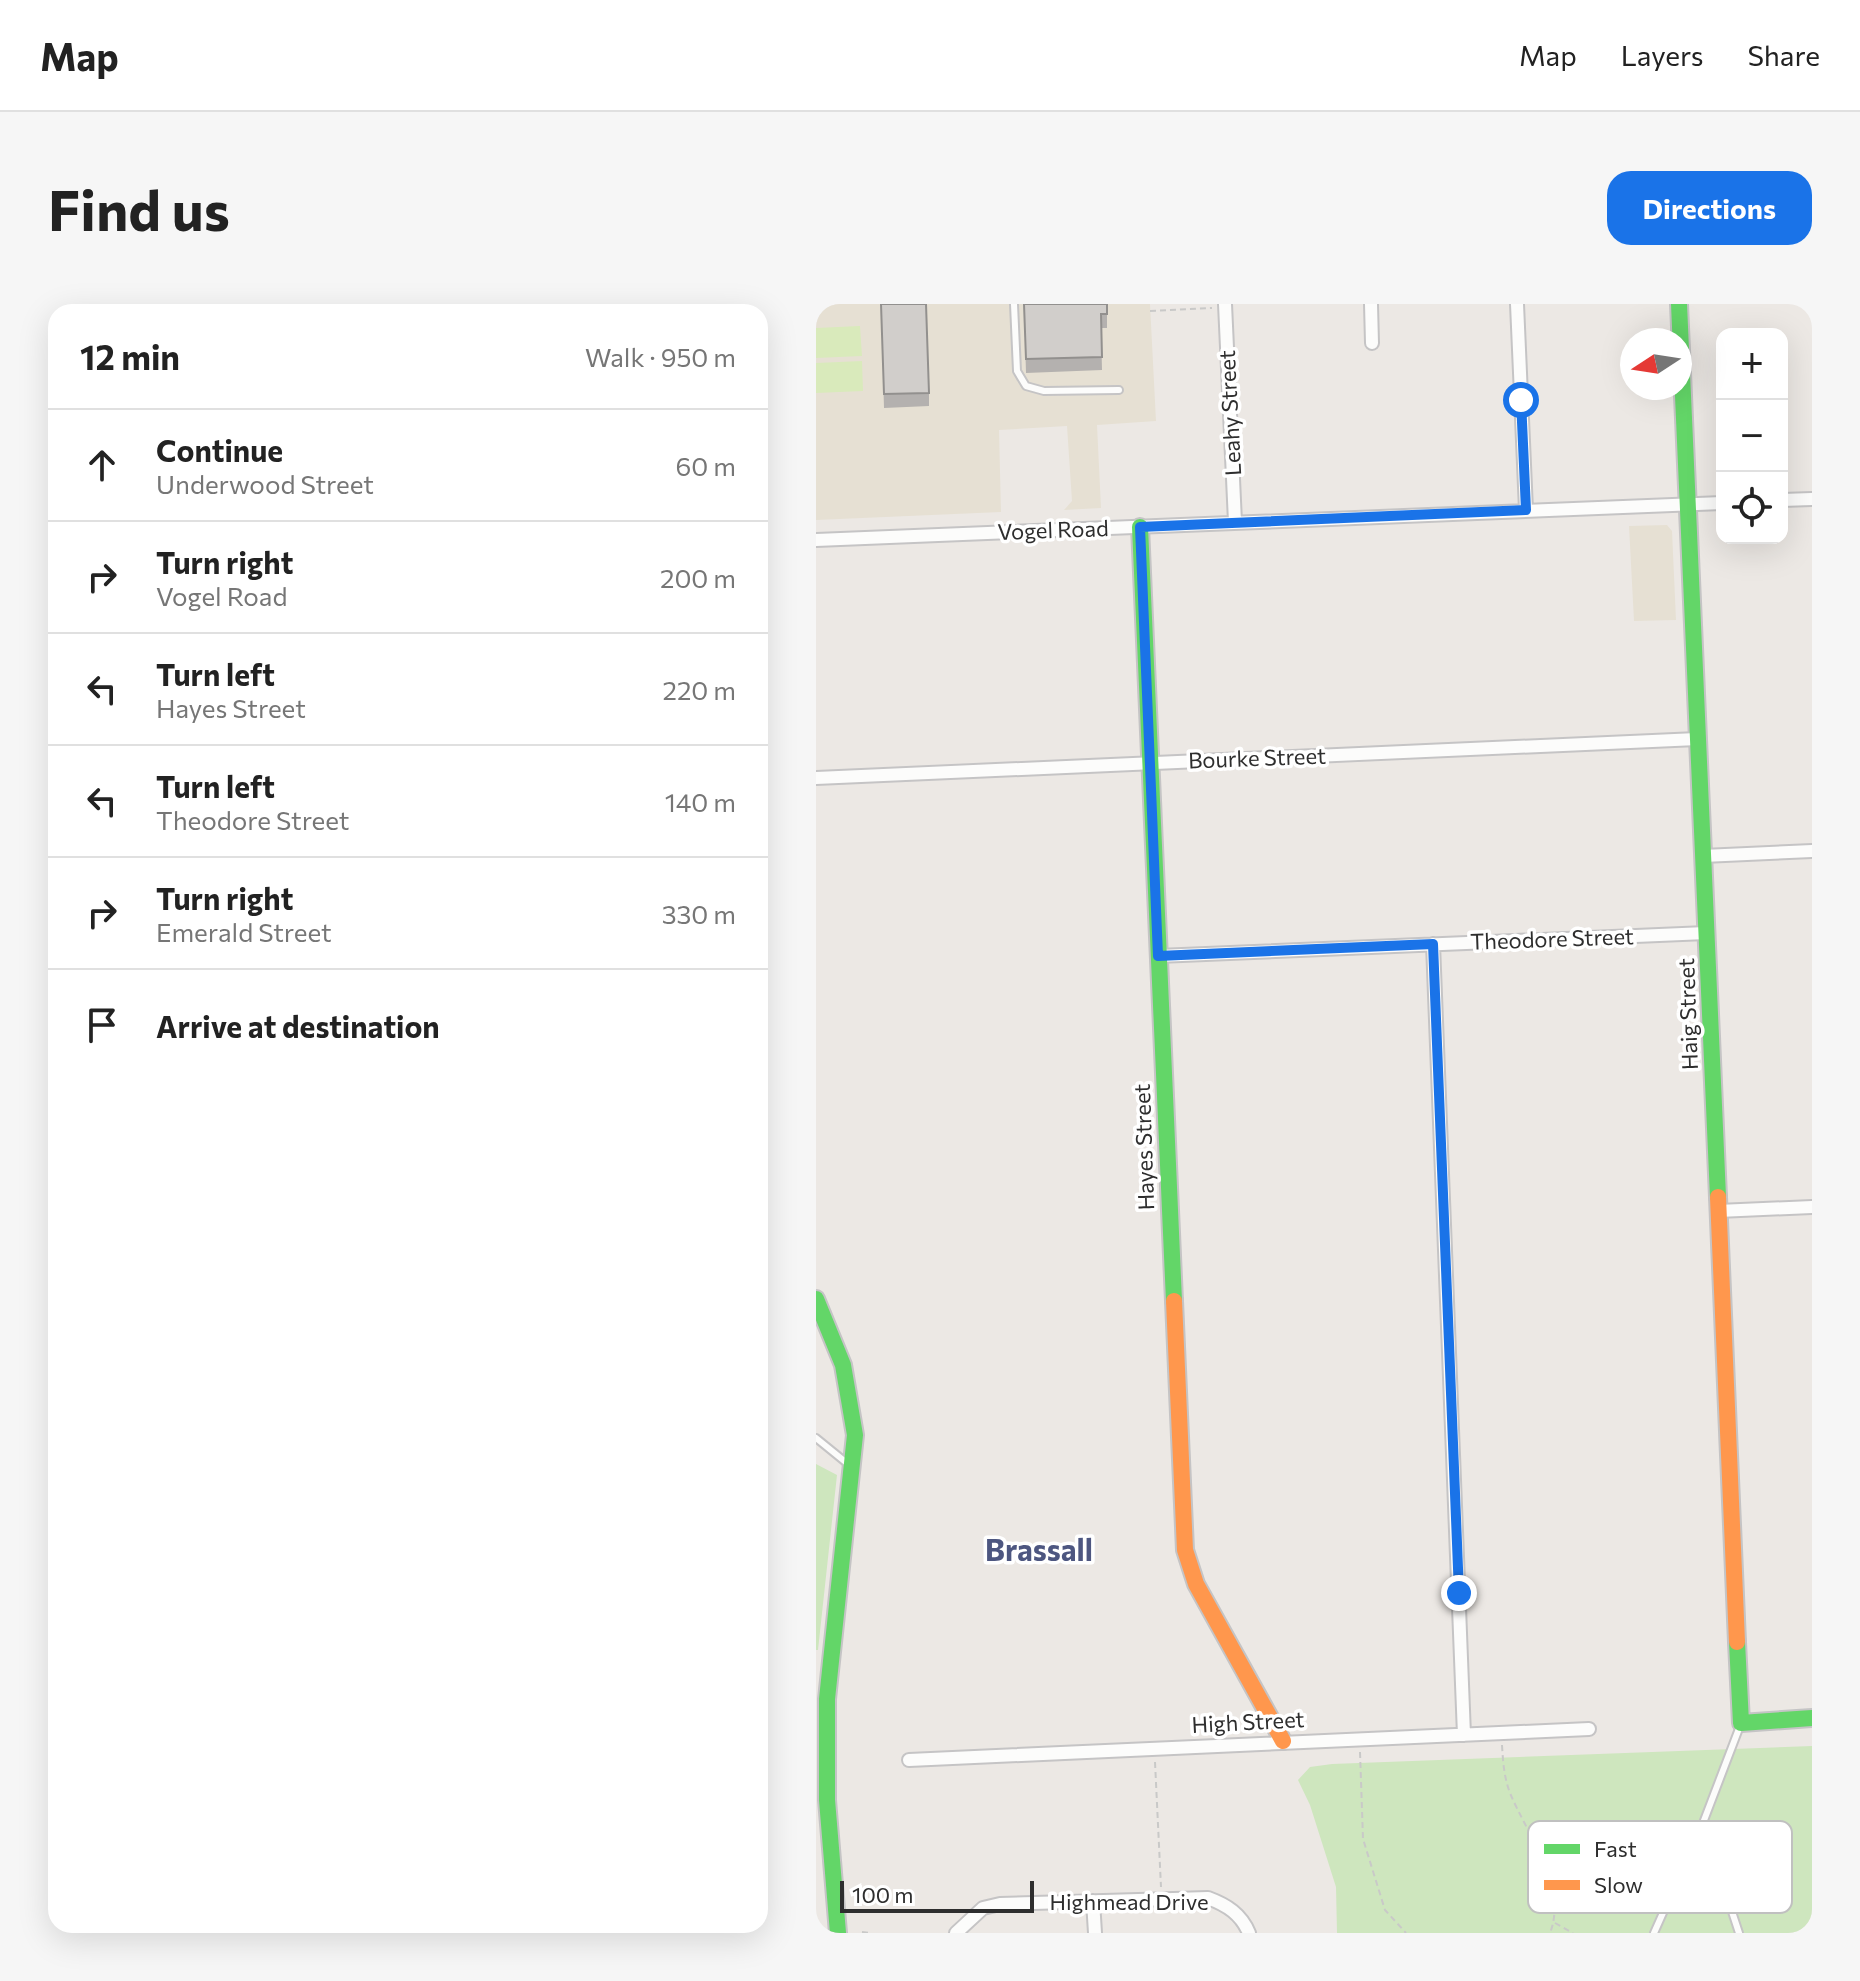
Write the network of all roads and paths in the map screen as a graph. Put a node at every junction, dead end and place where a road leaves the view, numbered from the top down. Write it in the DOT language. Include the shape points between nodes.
graph roads {
  1 [pos="1014,304"];
  2 [pos="1371,304"];
  3 [pos="1517,304"];
  4 [pos="1679,304"];
  5 [pos="1225,306"];
  6 [pos="1150,311"];
  7 [pos="1372,343"];
  8 [pos="1119,390"];
  9 [pos="1812,499"];
  10 [pos="1788,500"];
  11 [pos="1716,503"];
  12 [pos="1686,504"];
  13 [pos="1526,510"];
  14 [pos="1235,522"];
  15 [pos="1140,527"];
  16 [pos="816,540"];
  17 [pos="1697,739"];
  18 [pos="1150,763"];
  19 [pos="816,778"];
  20 [pos="1812,851"];
  21 [pos="1703,856"];
  22 [pos="1706,933"];
  23 [pos="1433,944"];
  24 [pos="1158,956"];
  25 [pos="1812,1207"];
  26 [pos="1718,1211"];
  27 [pos="816,1299"];
  28 [pos="816,1438"];
  29 [pos="854,1468"];
  30 [pos="1812,1718"];
  31 [pos="1741,1723"];
  32 [pos="1589,1729"];
  33 [pos="1501,1733"];
  34 [pos="1464,1735"];
  35 [pos="1360,1739"];
  36 [pos="1283,1741"];
  37 [pos="1155,1756"];
  38 [pos="821,1760"];
  39 [pos="909,1760"];
  40 [pos="1704,1821"];
  41 [pos="1528,1831"];
  42 [pos="1161,1899"];
  43 [pos="1093,1901"];
  44 [pos="1554,1913"];
  45 [pos="1663,1913"];
  46 [pos="1732,1913"];
  47 [pos="1554,1923"];
  48 [pos="862,1932"];
  49 [pos="838,1933"];
  50 [pos="870,1933"];
  51 [pos="956,1933"];
  52 [pos="1095,1933"];
  53 [pos="1249,1933"];
  54 [pos="1406,1933"];
  55 [pos="1550,1933"];
  56 [pos="1573,1933"];
  57 [pos="1654,1933"];
  58 [pos="1739,1933"];
  1 -- 8 [label="lane" via="1017,371 1026,386 1044,391"];
  2 -- 7 [label="street"];
  3 -- 13 [label="street"];
  4 -- 12 [label="street, Haig Street"];
  5 -- 6 [label="path"];
  5 -- 14 [label="street, Leahy Street"];
  9 -- 10 [label="street"];
  11 -- 12 [label="street, Vogel Road"];
  12 -- 13 [label="street, Vogel Road"];
  12 -- 17 [label="street, Haig Street"];
  13 -- 14 [label="street, Vogel Road"];
  14 -- 15 [label="street, Vogel Road"];
  15 -- 16 [label="street, Vogel Road"];
  15 -- 18 [label="street, Hayes Street"];
  17 -- 18 [label="street, Bourke Street"];
  17 -- 21 [label="street, Haig Street"];
  18 -- 19 [label="street, Bourke Street"];
  18 -- 24 [label="street, Hayes Street"];
  20 -- 21 [label="street"];
  21 -- 22 [label="street, Haig Street"];
  22 -- 23 [label="street, Theodore Street"];
  22 -- 26 [label="street, Haig Street"];
  23 -- 24 [label="street, Theodore Street"];
  23 -- 34 [label="street"];
  24 -- 36 [label="street, Hayes Street" via="1185,1550 1196,1584"];
  25 -- 26 [label="street"];
  26 -- 31 [label="street, Haig Street"];
  27 -- 29 [label="street" via="841,1353 851,1391"];
  28 -- 29 [label="lane"];
  29 -- 38 [label="street"];
  30 -- 31 [label="street"];
  31 -- 40 [label="lane"];
  32 -- 33 [label="street, High Street"];
  33 -- 34 [label="street, High Street"];
  33 -- 41 [label="path" via="1503,1772"];
  34 -- 35 [label="street, High Street"];
  35 -- 36 [label="street, High Street"];
  35 -- 54 [label="path" via="1363,1839 1385,1910"];
  36 -- 39 [label="street, High Street"];
  37 -- 42 [label="path"];
  38 -- 49 [label="street"];
  42 -- 43 [label="street, Highmead Drive"];
  42 -- 53 [label="street, Highmead Drive" via="1217,1901 1244,1922"];
  43 -- 51 [label="street, Highmead Drive" via="1000,1904 983,1908"];
  43 -- 52 [label="street"];
  44 -- 47 [label="path"];
  45 -- 57 [label="lane"];
  46 -- 58 [label="lane"];
  47 -- 55 [label="path"];
  47 -- 56 [label="path"];
  48 -- 50 [label="path"];
}
